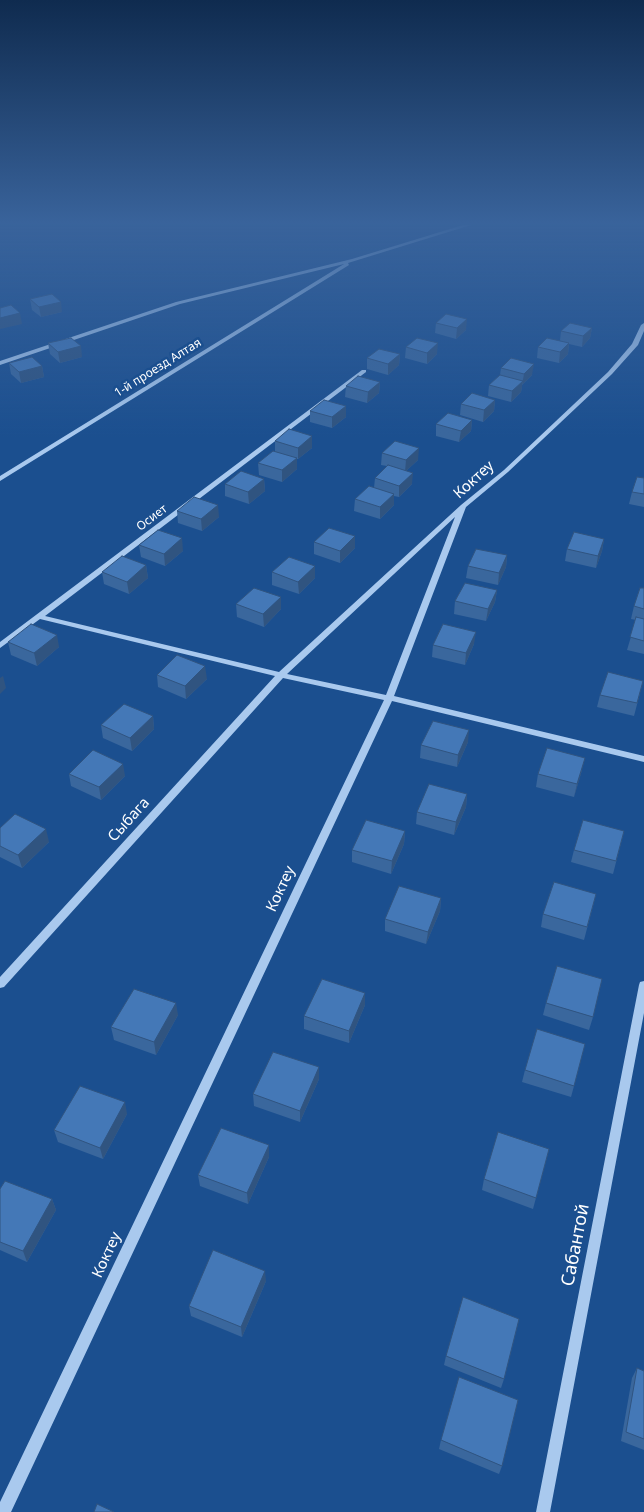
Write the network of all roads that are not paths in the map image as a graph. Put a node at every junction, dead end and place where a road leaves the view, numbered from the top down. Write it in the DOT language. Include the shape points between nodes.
graph roads {
  1 [pos="208,296"];
  2 [pos="297,296"];
  3 [pos="644,325"];
  4 [pos="0,363"];
  5 [pos="364,371"];
  6 [pos="0,479"];
  7 [pos="463,506"];
  8 [pos="41,617"];
  9 [pos="0,646"];
  10 [pos="281,675"];
  11 [pos="389,698"];
  12 [pos="644,759"];
  13 [pos="0,984"];
  14 [pos="644,985"];
  15 [pos="3,1512"];
  16 [pos="543,1512"];
  1 -- 4 [label="street"];
  2 -- 6 [label="street, 1-й проезд Алтая"];
  3 -- 7 [label="street, Коктеу" via="635,346 610,373 506,471"];
  5 -- 8 [label="street, Осиет"];
  7 -- 10 [label="street, Сыбага"];
  7 -- 11 [label="street, Коктеу"];
  8 -- 9 [label="street, Осиет"];
  8 -- 10 [label="street"];
  10 -- 11 [label="street"];
  10 -- 13 [label="street, Сыбага"];
  11 -- 12 [label="street"];
  11 -- 15 [label="street, Коктеу"];
  14 -- 16 [label="street, Сабантой"];
}
